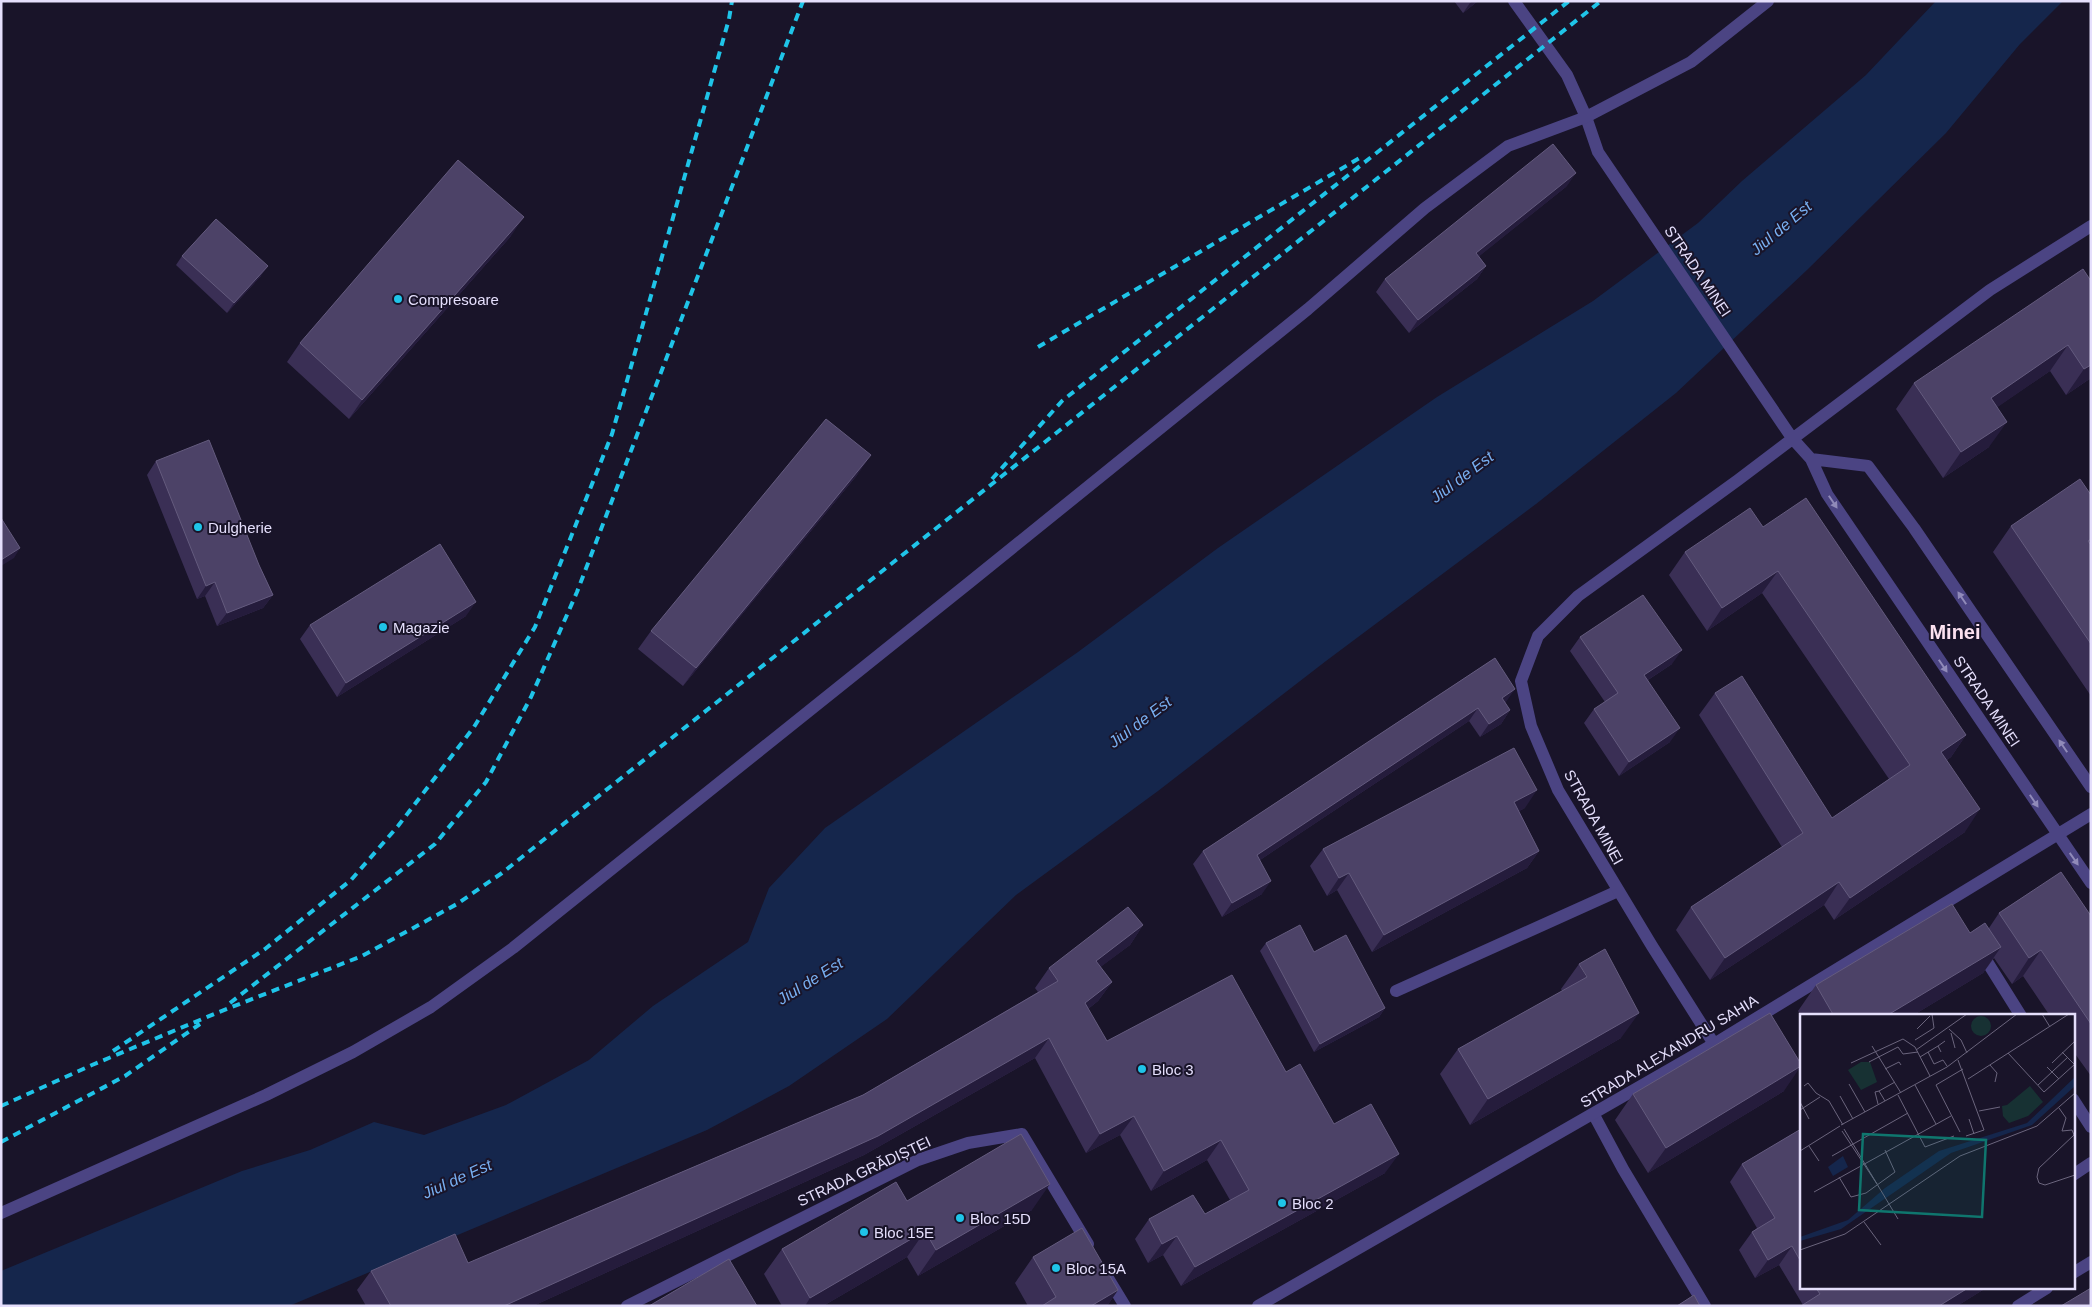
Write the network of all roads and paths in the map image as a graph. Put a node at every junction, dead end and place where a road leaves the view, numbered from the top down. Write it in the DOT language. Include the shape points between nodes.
graph roads {
  1 [pos="1514,1"];
  2 [pos="1768,1"];
  3 [pos="1586,117"];
  4 [pos="2091,226"];
  5 [pos="1792,438"];
  6 [pos="1811,459"];
  7 [pos="2091,786"];
  8 [pos="2091,814"];
  9 [pos="2058,835"];
  10 [pos="2091,883"];
  11 [pos="1618,891"];
  12 [pos="1974,942"];
  13 [pos="1396,991"];
  14 [pos="2020,1014"];
  15 [pos="1714,1044"];
  16 [pos="2074,1101"];
  17 [pos="1594,1115"];
  18 [pos="2091,1127"];
  19 [pos="2091,1163"];
  20 [pos="2074,1173"];
  21 [pos="1,1213"];
  22 [pos="2091,1262"];
  23 [pos="2074,1272"];
  24 [pos="2044,1290"];
  25 [pos="627,1306"];
  26 [pos="1125,1306"];
  27 [pos="1258,1306"];
  28 [pos="1706,1306"];
  29 [pos="2018,1306"];
  1 -- 3 [label="street, STRADA MINEI" via="1567,75"];
  2 -- 3 [label="street" via="1691,62"];
  3 -- 5 [label="street, STRADA MINEI" via="1598,152"];
  3 -- 21 [label="street" via="1508,146 1425,208 1308,309 955,594 513,948 431,1007 353,1052 266,1095"];
  4 -- 5 [label="street, STRADA MINEI" via="1990,290"];
  5 -- 6 [label="street, STRADA MINEI"];
  5 -- 11 [label="street, STRADA MINEI" via="1578,596 1538,636 1521,681 1531,726 1558,790"];
  7 -- 6 [label="street, one-way" via="1868,466"];
  6 -- 9 [label="street, STRADA MINEI, one-way" via="1827,494"];
  8 -- 9 [label="street, STRADA ALEXANDRU SAHIA"];
  9 -- 10 [label="street, STRADA MINEI, one-way"];
  9 -- 15 [label="street, STRADA ALEXANDRU SAHIA" via="1950,906"];
  11 -- 13 [label="street"];
  11 -- 15 [label="street, STRADA MINEI"];
  12 -- 14 [label="street"];
  15 -- 17 [label="street, STRADA ALEXANDRU SAHIA"];
  16 -- 18 [label="street"];
  17 -- 27 [label="street, STRADA ALEXANDRU SAHIA"];
  17 -- 28 [label="street"];
  19 -- 20 [label="street"];
  22 -- 23 [label="street"];
  24 -- 29 [label="street"];
  25 -- 26 [label="street, STRADA GRĂDIȘTEI" via="918,1160 968,1143 1022,1134"];
}
